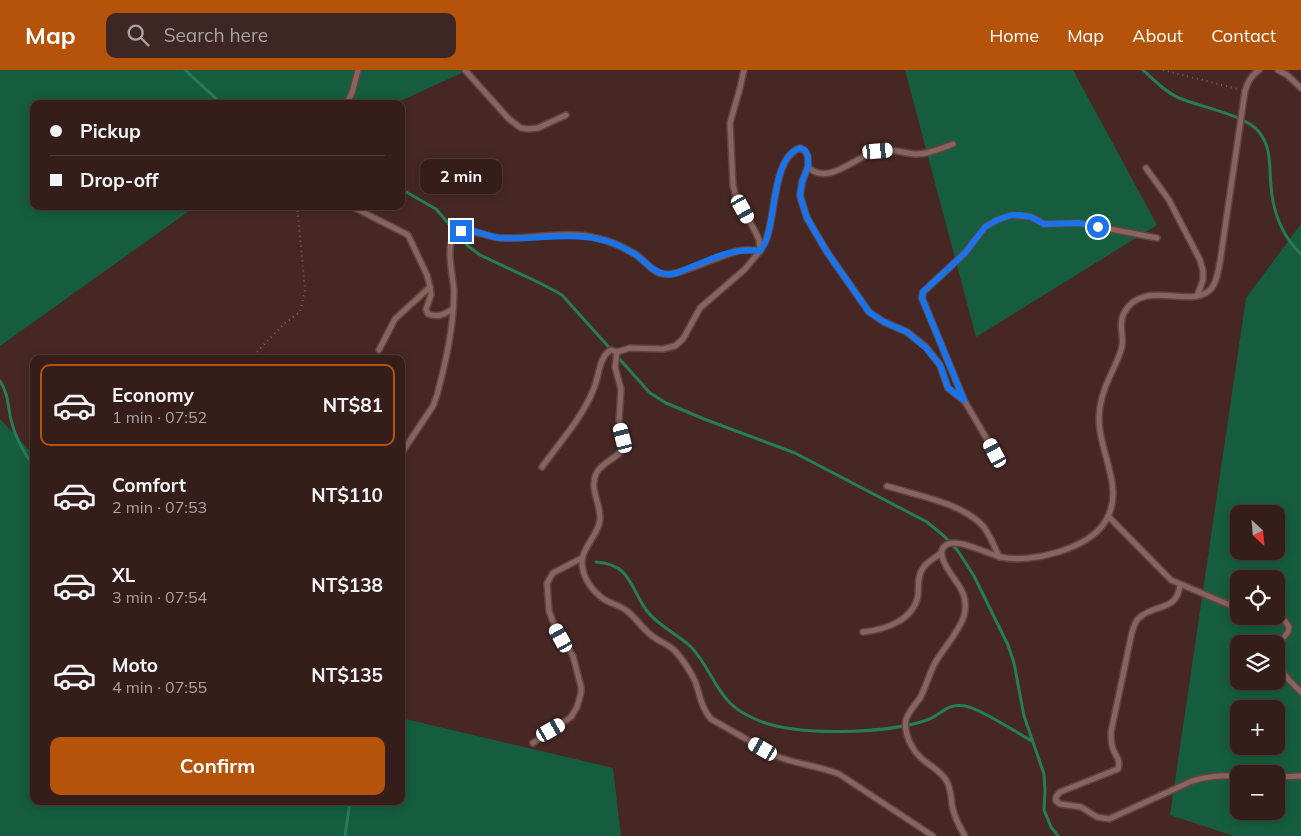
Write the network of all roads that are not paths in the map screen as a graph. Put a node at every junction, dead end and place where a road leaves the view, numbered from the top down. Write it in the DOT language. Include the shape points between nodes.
graph roads {
  1 [pos="358,70"];
  2 [pos="465,70"];
  3 [pos="744,70"];
  4 [pos="1259,70"];
  5 [pos="1278,70"];
  6 [pos="1301,88"];
  7 [pos="348,100"];
  8 [pos="566,115"];
  9 [pos="953,144"];
  10 [pos="808,167"];
  11 [pos="1146,168"];
  12 [pos="360,210"];
  13 [pos="1157,238"];
  14 [pos="760,251"];
  15 [pos="430,287"];
  16 [pos="1197,296"];
  17 [pos="453,309"];
  18 [pos="380,350"];
  19 [pos="617,352"];
  20 [pos="964,400"];
  21 [pos="405,448"];
  22 [pos="995,453"];
  23 [pos="542,467"];
  24 [pos="887,486"];
  25 [pos="1108,516"];
  26 [pos="941,553"];
  27 [pos="999,557"];
  28 [pos="582,558"];
  29 [pos="1180,585"];
  30 [pos="1230,605"];
  31 [pos="1285,621"];
  32 [pos="863,632"];
  33 [pos="1285,636"];
  34 [pos="1285,675"];
  35 [pos="1301,692"];
  36 [pos="533,742"];
  37 [pos="1230,776"];
  38 [pos="1301,776"];
  39 [pos="1285,777"];
  40 [pos="934,836"];
  41 [pos="966,836"];
  1 -- 7 [label="lane"];
  2 -- 8 [label="lane" via="508,119 521,128 538,128"];
  3 -- 14 [label="lane" via="730,123 733,186 755,231"];
  4 -- 16 [label="lane" via="1249,80 1246,91 1215,282 1209,290"];
  5 -- 6 [label="lane"];
  9 -- 10 [label="lane" via="916,154 878,151 829,174 813,172"];
  10 -- 14 [label="lane" via="808,156 800,148 793,150 786,159 775,190 766,240"];
  10 -- 20 [label="lane" via="800,196 807,218 827,252 869,312 907,332 926,348 940,365 948,388"];
  11 -- 16 [label="lane" via="1169,200 1200,260 1204,280"];
  12 -- 15 [label="lane" via="408,235"];
  13 -- 20 [label="lane" via="1079,223 1044,224 1020,215 997,220 985,227 965,253 923,292 922,298"];
  14 -- 17 [label="lane" via="739,250 668,275 658,273 618,245 595,237 501,238 466,230 454,235 451,241"];
  14 -- 19 [label="lane" via="745,269 700,308 676,346 630,348"];
  15 -- 17 [label="lane" via="428,314 434,317"];
  15 -- 18 [label="lane" via="395,319"];
  16 -- 25 [label="lane" via="1146,297 1130,304 1124,312 1121,348 1106,386 1099,416 1114,488"];
  17 -- 21 [label="lane" via="437,395"];
  19 -- 23 [label="lane" via="611,350 605,354 591,397"];
  19 -- 28 [label="lane" via="615,367 621,389 619,421 625,445 622,452 596,474 593,482 600,518"];
  20 -- 22 [label="lane"];
  24 -- 27 [label="lane" via="950,505 971,517 983,527"];
  25 -- 27 [label="lane" via="1098,531 1069,548 1028,559"];
  25 -- 29 [label="lane" via="1162,573"];
  26 -- 27 [label="lane" via="948,544 956,543"];
  26 -- 32 [label="lane" via="922,569 914,608 890,626"];
  26 -- 41 [label="lane" via="961,589 965,613 906,722 914,751 947,781 955,816"];
  28 -- 36 [label="lane" via="553,573 547,583 554,624 574,656 582,693 571,717"];
  28 -- 40 [label="lane" via="584,576 596,593 627,611 652,637 676,652 695,682 705,713 711,719 776,756 839,774"];
  29 -- 30 [label="lane"];
  29 -- 37 [label="lane" via="1176,600 1140,616 1132,632 1112,732 1111,742 1120,763 1118,769 1060,792 1056,801 1110,819 1192,781"];
  31 -- 33 [label="lane" via="1289,627"];
  34 -- 35 [label="lane"];
  38 -- 39 [label="lane"];
}
